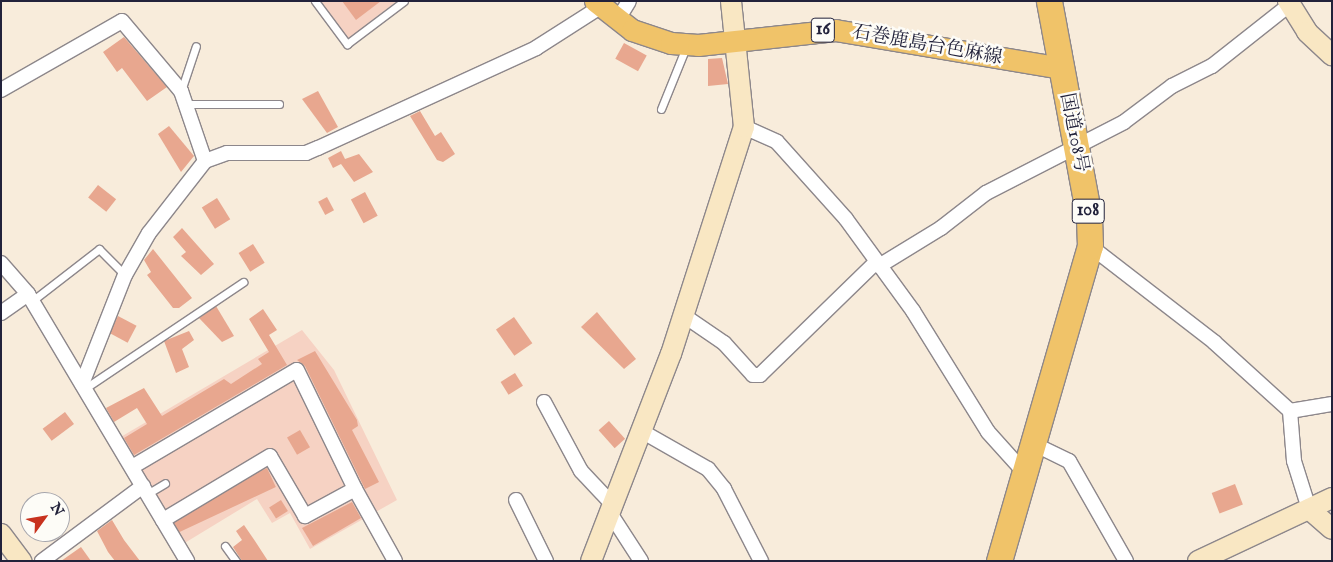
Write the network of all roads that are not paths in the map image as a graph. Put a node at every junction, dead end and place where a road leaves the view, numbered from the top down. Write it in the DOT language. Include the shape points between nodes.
graph roads {
  1 [pos="314,1"];
  2 [pos="404,1"];
  3 [pos="629,1"];
  4 [pos="731,1"];
  5 [pos="1048,1"];
  6 [pos="598,4"];
  7 [pos="1288,4"];
  8 [pos="617,21"];
  9 [pos="734,41"];
  10 [pos="687,45"];
  11 [pos="196,46"];
  12 [pos="1332,55"];
  13 [pos="1061,68"];
  14 [pos="1,90"];
  15 [pos="181,98"];
  16 [pos="279,104"];
  17 [pos="661,109"];
  18 [pos="744,128"];
  19 [pos="1076,149"];
  20 [pos="204,161"];
  21 [pos="1090,246"];
  22 [pos="1,263"];
  23 [pos="877,264"];
  24 [pos="125,275"];
  25 [pos="242,282"];
  26 [pos="30,298"];
  27 [pos="1,313"];
  28 [pos="683,315"];
  29 [pos="1059,351"];
  30 [pos="83,386"];
  31 [pos="544,402"];
  32 [pos="1332,404"];
  33 [pos="1290,411"];
  34 [pos="643,432"];
  35 [pos="1042,448"];
  36 [pos="132,467"];
  37 [pos="1024,472"];
  38 [pos="165,483"];
  39 [pos="356,489"];
  40 [pos="145,490"];
  41 [pos="1332,498"];
  42 [pos="516,500"];
  43 [pos="612,509"];
  44 [pos="1309,509"];
  45 [pos="163,520"];
  46 [pos="1332,529"];
  47 [pos="1,534"];
  48 [pos="225,546"];
  49 [pos="21,561"];
  50 [pos="42,561"];
  51 [pos="188,561"];
  52 [pos="236,561"];
  53 [pos="395,561"];
  54 [pos="546,561"];
  55 [pos="591,561"];
  56 [pos="641,561"];
  57 [pos="761,561"];
  58 [pos="999,561"];
  59 [pos="1016,561"];
  60 [pos="1126,561"];
  61 [pos="1198,561"];
  1 -- 2 [label="lane" via="348,44"];
  3 -- 8 [label="street"];
  4 -- 9 [label="street"];
  5 -- 13 [label="highway, 国道108号 / 108"];
  6 -- 8 [label="main road, 石巻鹿島台色麻線 / 16"];
  6 -- 20 [label="street" via="536,48 306,153 227,153"];
  7 -- 12 [label="street"];
  7 -- 19 [label="street" via="1212,66 1172,86 1124,122"];
  8 -- 10 [label="main road, 石巻鹿島台色麻線 / 16" via="643,36"];
  9 -- 10 [label="main road, 石巻鹿島台色麻線 / 16"];
  9 -- 13 [label="main road, 石巻鹿島台色麻線 / 16" via="835,30"];
  9 -- 18 [label="street"];
  10 -- 17 [label="lane"];
  11 -- 15 [label="lane"];
  13 -- 19 [label="highway, 国道108号 / 108"];
  14 -- 15 [label="street" via="122,21"];
  15 -- 16 [label="lane"];
  15 -- 20 [label="street"];
  18 -- 23 [label="street" via="778,142 846,219"];
  18 -- 28 [label="street"];
  19 -- 21 [label="highway, 国道108号 / 108"];
  19 -- 23 [label="street" via="986,193 941,228"];
  20 -- 24 [label="street" via="149,233"];
  21 -- 29 [label="highway, 国道108号 / 108"];
  21 -- 33 [label="street" via="1214,342"];
  22 -- 26 [label="street"];
  23 -- 28 [label="street" via="760,375 753,375 724,343"];
  23 -- 37 [label="street" via="983,424"];
  24 -- 26 [label="lane" via="99,249"];
  24 -- 30 [label="street"];
  25 -- 30 [label="lane"];
  26 -- 27 [label="street"];
  26 -- 30 [label="street"];
  28 -- 34 [label="street"];
  29 -- 35 [label="highway, 国道108号 / 108"];
  29 -- 37 [label="highway, 国道108号 / 108"];
  30 -- 36 [label="street"];
  31 -- 43 [label="street" via="581,472"];
  32 -- 33 [label="street"];
  33 -- 44 [label="street" via="1294,461"];
  34 -- 43 [label="street"];
  34 -- 57 [label="street" via="708,469 724,489"];
  35 -- 59 [label="highway, 国道108号 / 108"];
  35 -- 60 [label="street" via="1069,462"];
  36 -- 39 [label="street" via="297,370"];
  36 -- 40 [label="street"];
  37 -- 58 [label="highway, 国道108号 / 108"];
  38 -- 40 [label="lane"];
  39 -- 45 [label="street" via="305,516 270,456"];
  39 -- 53 [label="street"];
  40 -- 45 [label="street"];
  40 -- 50 [label="street"];
  41 -- 44 [label="street"];
  42 -- 54 [label="street"];
  43 -- 55 [label="street"];
  43 -- 56 [label="street"];
  44 -- 46 [label="street"];
  44 -- 61 [label="street"];
  45 -- 51 [label="street"];
  47 -- 49 [label="street"];
  48 -- 52 [label="lane"];
}
